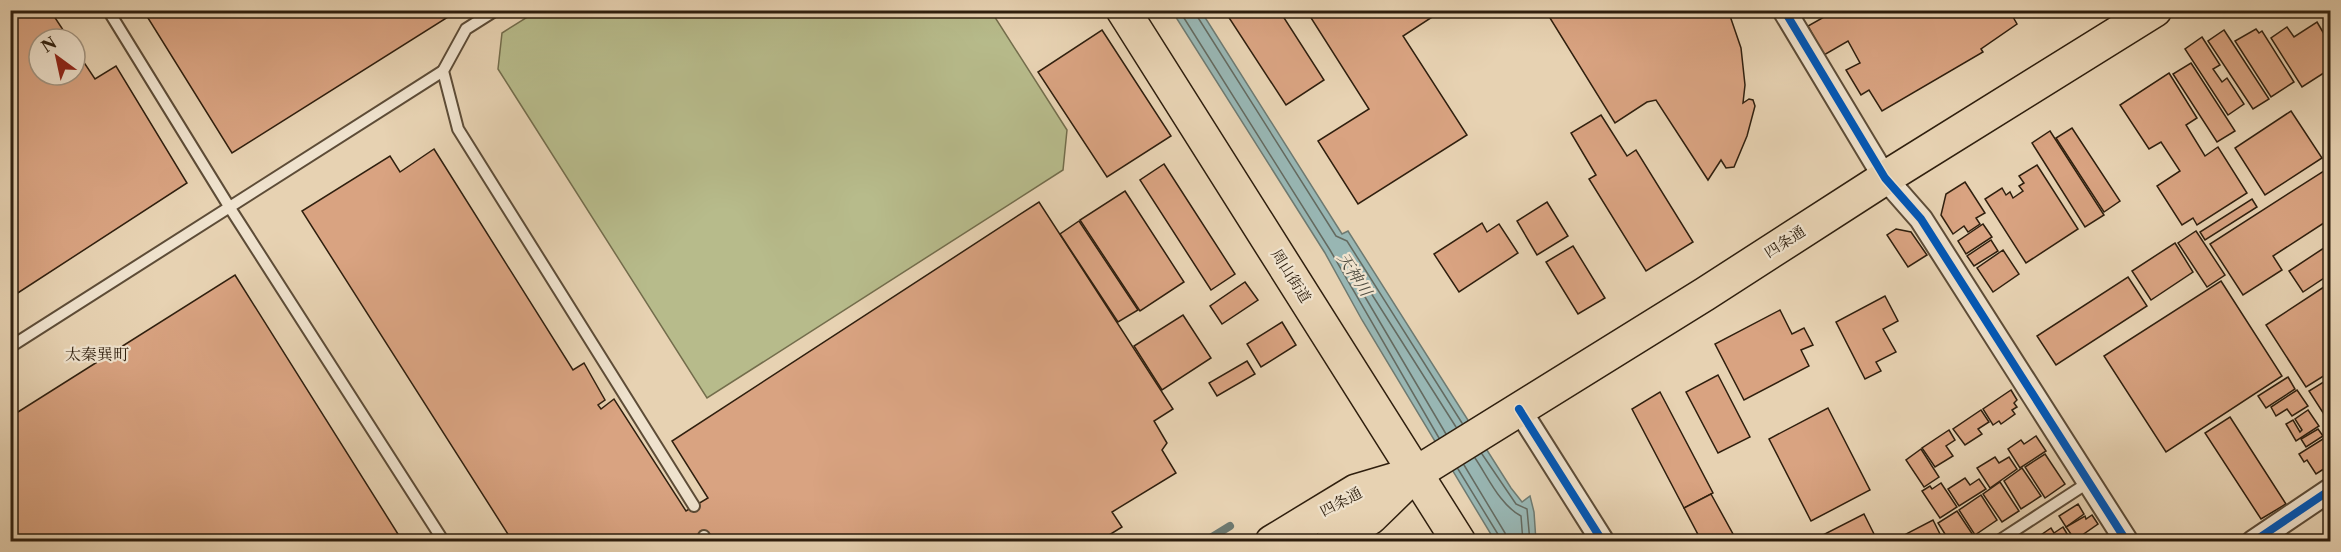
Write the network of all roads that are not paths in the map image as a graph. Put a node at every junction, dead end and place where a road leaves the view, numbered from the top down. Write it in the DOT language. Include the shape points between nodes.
graph roads {
  1 [pos="108,10"];
  2 [pos="496,10"];
  3 [pos="1123,10"];
  4 [pos="1784,10"];
  5 [pos="2155,10"];
  6 [pos="443,71"];
  7 [pos="1885,178"];
  8 [pos="230,208"];
  9 [pos="10,347"];
  10 [pos="1519,409"];
  11 [pos="1426,467"];
  12 [pos="2089,482"];
  13 [pos="2331,490"];
  14 [pos="694,506"];
  15 [pos="444,542"];
  16 [pos="1272,542"];
  17 [pos="1332,542"];
  18 [pos="1459,542"];
  19 [pos="1604,542"];
  20 [pos="1997,542"];
  21 [pos="2127,542"];
  22 [pos="2253,542"];
  1 -- 8 [label="lane"];
  2 -- 6 [label="lane" via="466,29"];
  3 -- 11 [label="main road, 周山街道"];
  4 -- 7 [label="street"];
  5 -- 7 [label="main road, 四条通"];
  6 -- 8 [label="lane"];
  6 -- 14 [label="lane" via="458,129"];
  7 -- 10 [label="main road, 四条通"];
  7 -- 12 [label="street" via="1921,219"];
  8 -- 9 [label="lane"];
  8 -- 15 [label="lane"];
  10 -- 11 [label="main road, 四条通"];
  10 -- 19 [label="street"];
  11 -- 16 [label="main road, 四条通" via="1356,491"];
  11 -- 17 [label="main road, 四条通" via="1371,517"];
  11 -- 18 [label="main road, 周山街道"];
  12 -- 20 [label="lane"];
  12 -- 21 [label="street"];
  13 -- 22 [label="street"];
}
